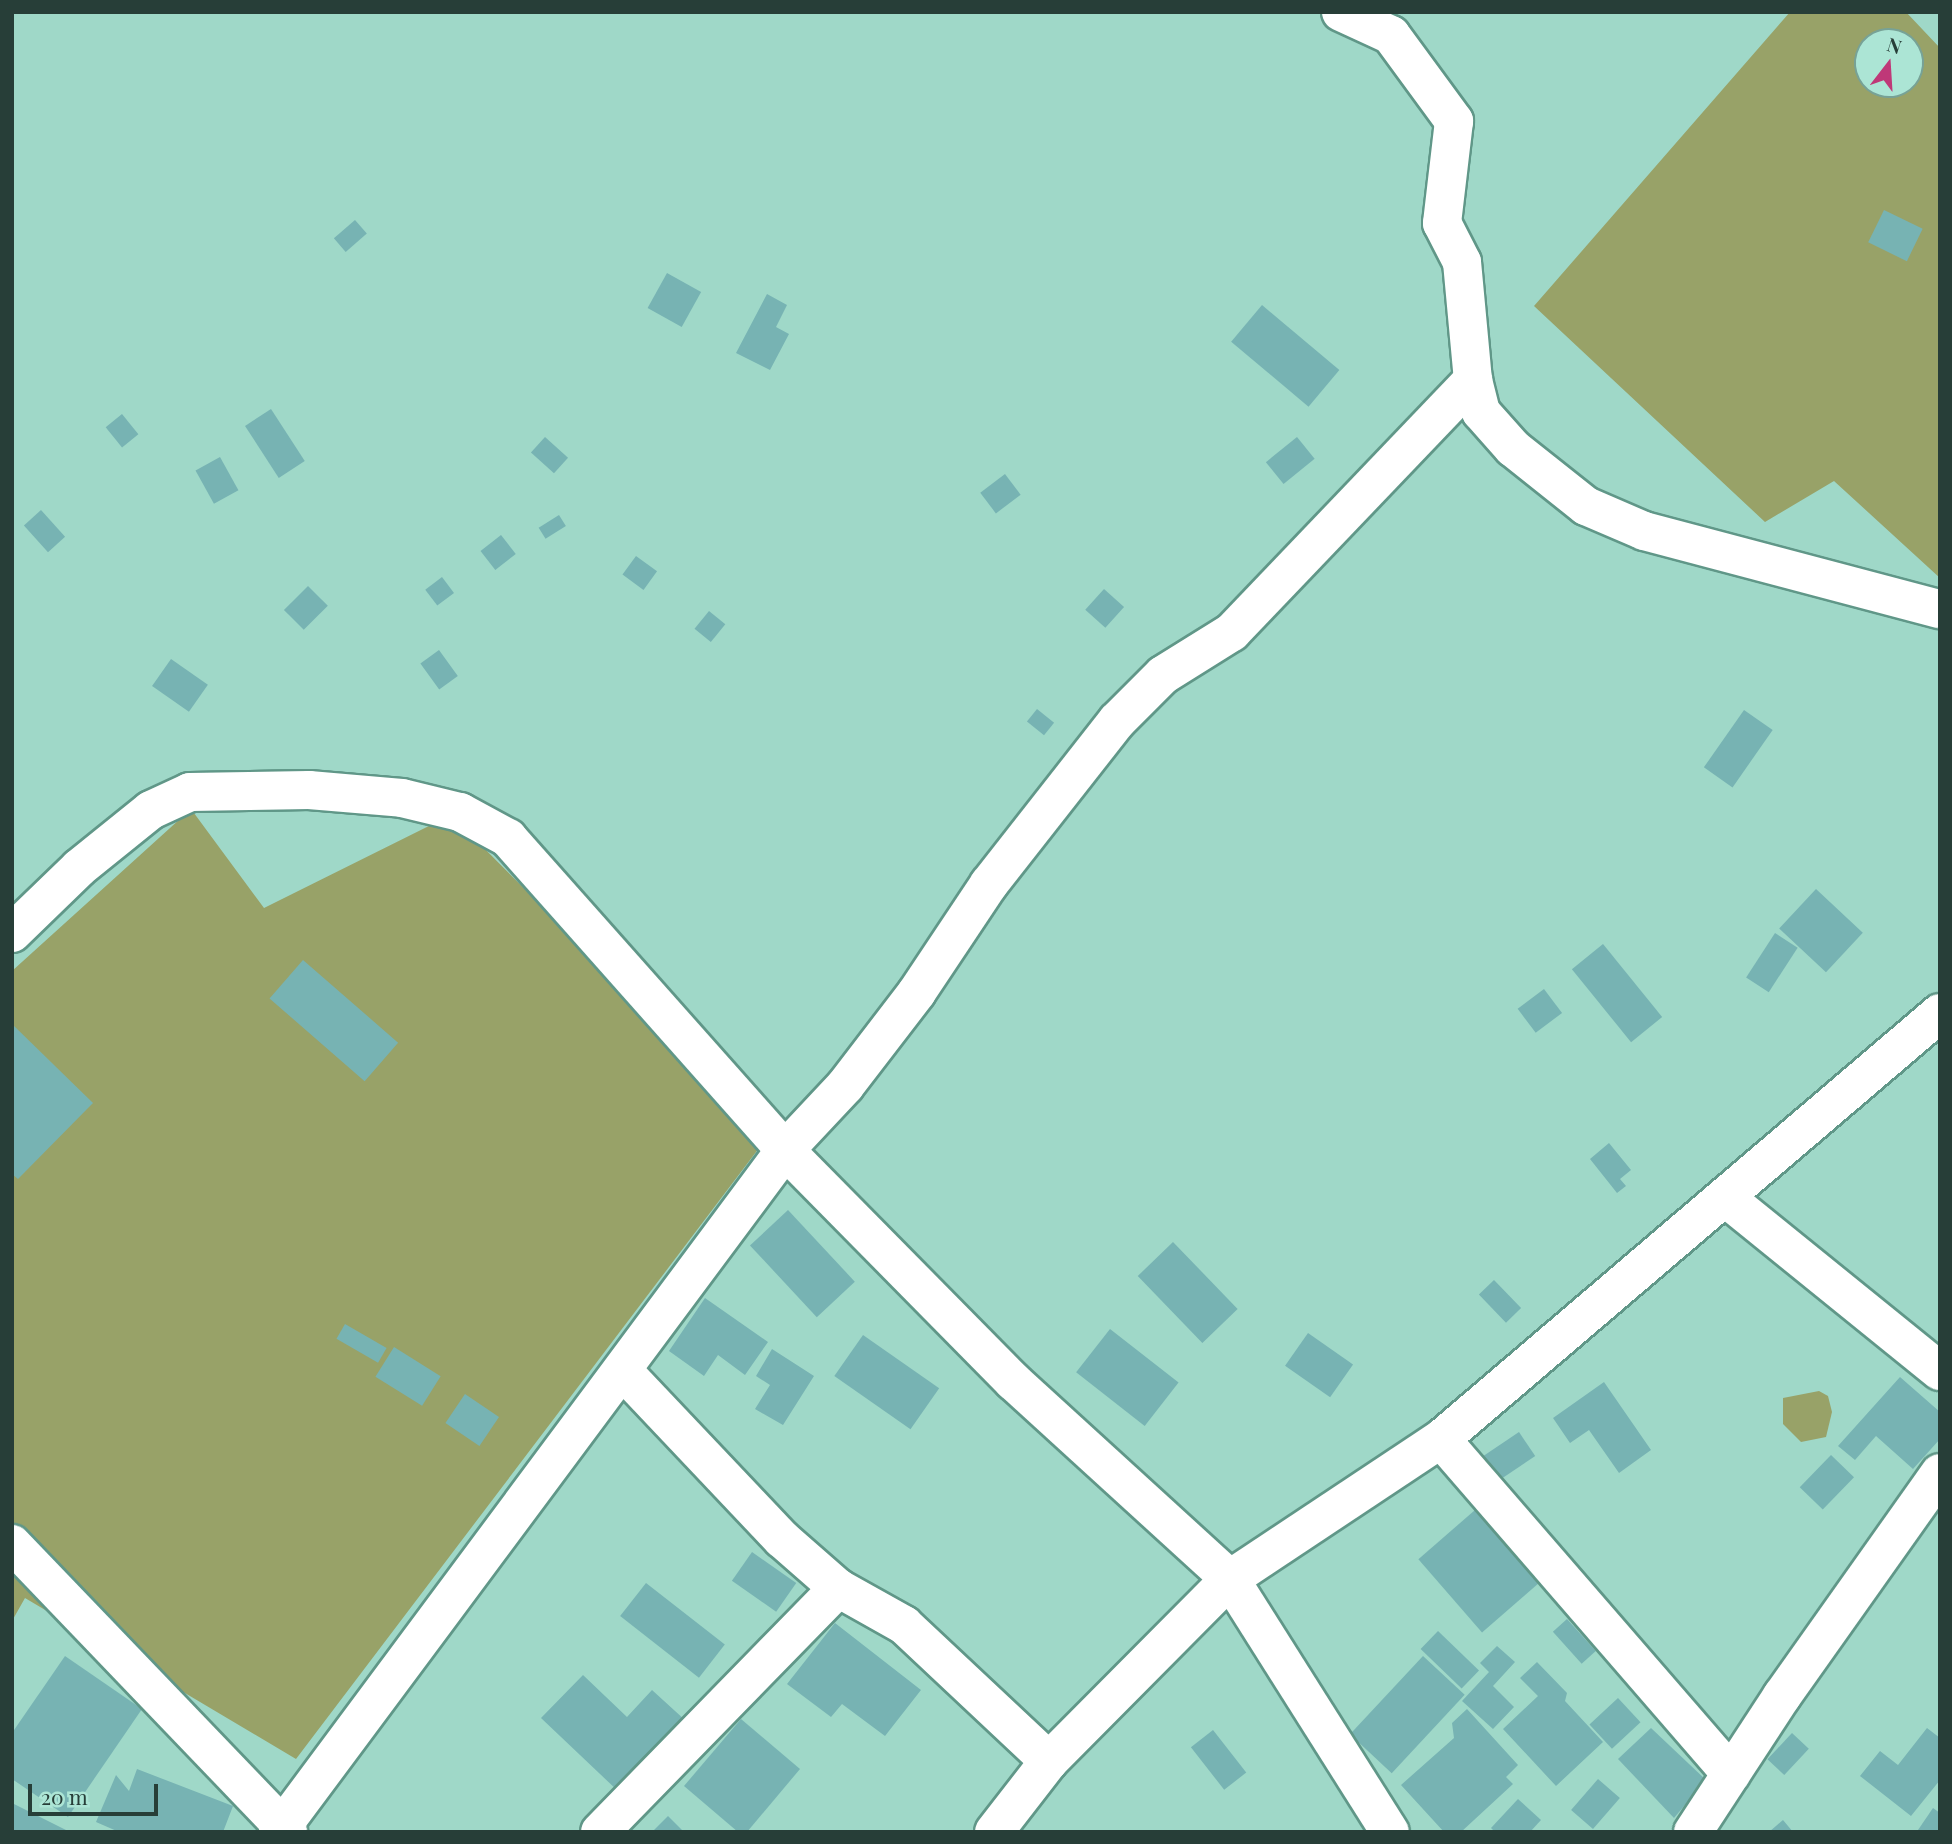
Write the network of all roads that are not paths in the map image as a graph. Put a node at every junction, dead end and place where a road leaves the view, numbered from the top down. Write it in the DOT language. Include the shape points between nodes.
graph roads {
  1 [pos="1341,12"];
  2 [pos="1473,380"];
  3 [pos="1940,608"];
  4 [pos="12,933"];
  5 [pos="1940,1013"];
  6 [pos="785,1150"];
  7 [pos="1726,1198"];
  8 [pos="623,1371"];
  9 [pos="1940,1371"];
  10 [pos="1441,1439"];
  11 [pos="1940,1473"];
  12 [pos="12,1544"];
  13 [pos="1230,1579"];
  14 [pos="838,1588"];
  15 [pos="1049,1761"];
  16 [pos="1731,1774"];
  17 [pos="283,1830"];
  18 [pos="600,1832"];
  19 [pos="994,1832"];
  20 [pos="1390,1832"];
  21 [pos="1693,1832"];
  1 -- 2 [label="street" via="1391,35 1454,121 1442,223 1462,262"];
  2 -- 3 [label="street" via="1481,412 1513,448 1586,506 1644,531"];
  2 -- 6 [label="street" via="1232,632 1163,675 1117,721 1003,865 917,992 845,1086"];
  4 -- 6 [label="street" via="79,868 151,810 190,792 358,792 460,812 508,838"];
  5 -- 7 [label="street"];
  6 -- 8 [label="street"];
  6 -- 13 [label="street" via="1013,1381"];
  7 -- 9 [label="street"];
  7 -- 10 [label="street"];
  8 -- 14 [label="street" via="782,1539"];
  8 -- 17 [label="street"];
  10 -- 13 [label="street"];
  10 -- 16 [label="street"];
  11 -- 16 [label="street"];
  12 -- 17 [label="street"];
  13 -- 15 [label="street"];
  13 -- 20 [label="street"];
  14 -- 15 [label="street" via="904,1625"];
  14 -- 18 [label="street"];
  15 -- 19 [label="street"];
  16 -- 21 [label="street"];
}
